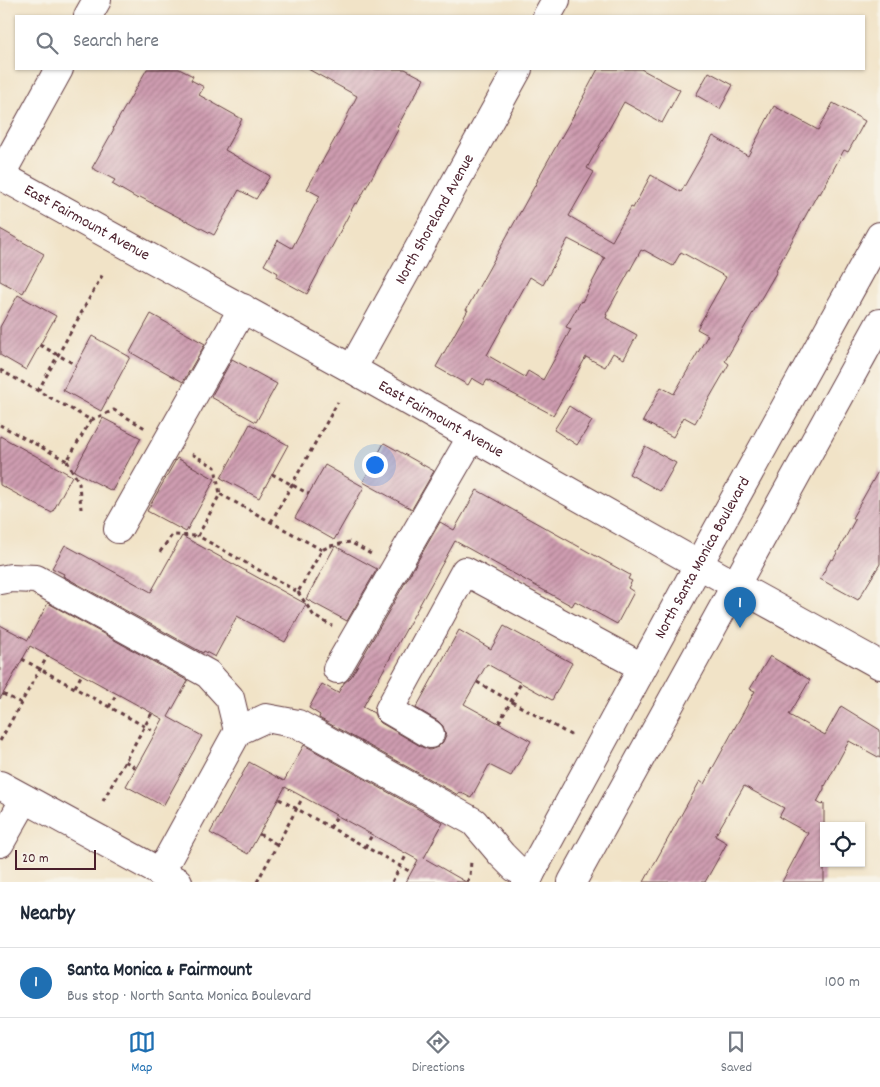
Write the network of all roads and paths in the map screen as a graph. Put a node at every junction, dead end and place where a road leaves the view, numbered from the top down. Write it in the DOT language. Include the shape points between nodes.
graph roads {
  1 [pos="97,0"];
  2 [pos="556,0"];
  3 [pos="89,15"];
  4 [pos="548,15"];
  5 [pos="58,70"];
  6 [pos="517,70"];
  7 [pos="0,175"];
  8 [pos="880,236"];
  9 [pos="104,272"];
  10 [pos="243,308"];
  11 [pos="880,323"];
  12 [pos="40,345"];
  13 [pos="58,355"];
  14 [pos="76,365"];
  15 [pos="352,368"];
  16 [pos="0,370"];
  17 [pos="38,391"];
  18 [pos="338,402"];
  19 [pos="91,420"];
  20 [pos="0,425"];
  21 [pos="472,436"];
  22 [pos="168,441"];
  23 [pos="67,462"];
  24 [pos="272,474"];
  25 [pos="292,485"];
  26 [pos="220,494"];
  27 [pos="309,494"];
  28 [pos="81,509"];
  29 [pos="271,522"];
  30 [pos="118,529"];
  31 [pos="198,536"];
  32 [pos="322,550"];
  33 [pos="160,552"];
  34 [pos="699,564"];
  35 [pos="396,568"];
  36 [pos="0,580"];
  37 [pos="735,585"];
  38 [pos="298,592"];
  39 [pos="354,639"];
  40 [pos="48,655"];
  41 [pos="22,659"];
  42 [pos="880,665"];
  43 [pos="642,667"];
  44 [pos="40,669"];
  45 [pos="337,669"];
  46 [pos="82,674"];
  47 [pos="477,682"];
  48 [pos="521,683"];
  49 [pos="75,687"];
  50 [pos="116,693"];
  51 [pos="3,694"];
  52 [pos="511,701"];
  53 [pos="21,703"];
  54 [pos="109,707"];
  55 [pos="152,713"];
  56 [pos="499,723"];
  57 [pos="144,726"];
  58 [pos="238,731"];
  59 [pos="155,732"];
  60 [pos="430,734"];
  61 [pos="574,737"];
  62 [pos="0,741"];
  63 [pos="125,761"];
  64 [pos="136,768"];
  65 [pos="0,785"];
  66 [pos="304,797"];
  67 [pos="24,799"];
  68 [pos="279,799"];
  69 [pos="103,801"];
  70 [pos="297,809"];
  71 [pos="337,816"];
  72 [pos="330,828"];
  73 [pos="259,834"];
  74 [pos="372,835"];
  75 [pos="0,843"];
  76 [pos="278,845"];
  77 [pos="365,847"];
  78 [pos="407,854"];
  79 [pos="400,866"];
  80 [pos="411,872"];
  81 [pos="169,877"];
  82 [pos="528,878"];
  83 [pos="257,882"];
  84 [pos="392,882"];
  85 [pos="572,882"];
  1 -- 3 [label="street"];
  2 -- 4 [label="street"];
  5 -- 7 [label="street"];
  6 -- 15 [label="street, North Shoreland Avenue"];
  7 -- 10 [label="street, East Fairmount Avenue"];
  8 -- 34 [label="street, North Santa Monica Boulevard"];
  9 -- 13 [label="path"];
  10 -- 15 [label="street, East Fairmount Avenue"];
  10 -- 22 [label="street"];
  11 -- 37 [label="street"];
  12 -- 13 [label="path"];
  13 -- 14 [label="path"];
  13 -- 17 [label="path"];
  15 -- 21 [label="street, East Fairmount Avenue"];
  16 -- 17 [label="path"];
  17 -- 19 [label="path"];
  18 -- 25 [label="path"];
  19 -- 22 [label="path" via="114,410"];
  19 -- 23 [label="path"];
  20 -- 23 [label="path"];
  21 -- 34 [label="street, East Fairmount Avenue"];
  21 -- 35 [label="street"];
  22 -- 26 [label="path" via="215,467"];
  22 -- 30 [label="street"];
  23 -- 28 [label="path" via="79,483"];
  24 -- 25 [label="path"];
  25 -- 27 [label="path"];
  25 -- 29 [label="path"];
  26 -- 29 [label="path"];
  26 -- 31 [label="path"];
  29 -- 32 [label="path"];
  31 -- 33 [label="path" via="172,535"];
  31 -- 38 [label="path"];
  32 -- 35 [label="path" via="350,542"];
  32 -- 38 [label="path"];
  34 -- 37 [label="street, East Fairmount Avenue"];
  34 -- 43 [label="street, North Santa Monica Boulevard"];
  35 -- 39 [label="street"];
  36 -- 58 [label="street" via="36,579 208,674 230,698"];
  37 -- 42 [label="street, East Fairmount Avenue"];
  37 -- 85 [label="street"];
  38 -- 39 [label="path" via="314,616"];
  39 -- 45 [label="street"];
  40 -- 44 [label="path"];
  41 -- 44 [label="path"];
  43 -- 60 [label="street" via="466,571 389,710"];
  43 -- 82 [label="street, North Santa Monica Boulevard"];
  44 -- 49 [label="path"];
  44 -- 53 [label="path"];
  46 -- 49 [label="path"];
  47 -- 52 [label="path"];
  48 -- 52 [label="path"];
  49 -- 54 [label="path"];
  50 -- 54 [label="path"];
  51 -- 53 [label="path"];
  52 -- 56 [label="path"];
  52 -- 61 [label="path"];
  53 -- 62 [label="path"];
  54 -- 57 [label="path"];
  55 -- 57 [label="path"];
  57 -- 59 [label="path"];
  57 -- 63 [label="path"];
  58 -- 81 [label="street"];
  58 -- 82 [label="street" via="266,718 298,724 474,822 502,855"];
  63 -- 64 [label="path"];
  63 -- 69 [label="path"];
  65 -- 67 [label="street"];
  66 -- 70 [label="path"];
  67 -- 75 [label="street"];
  67 -- 81 [label="street"];
  68 -- 70 [label="path"];
  70 -- 72 [label="path"];
  70 -- 76 [label="path"];
  71 -- 72 [label="path"];
  72 -- 77 [label="path"];
  73 -- 76 [label="path"];
  74 -- 77 [label="path"];
  76 -- 83 [label="path"];
  77 -- 79 [label="path"];
  78 -- 79 [label="path"];
  79 -- 80 [label="path"];
  79 -- 84 [label="path"];
}
